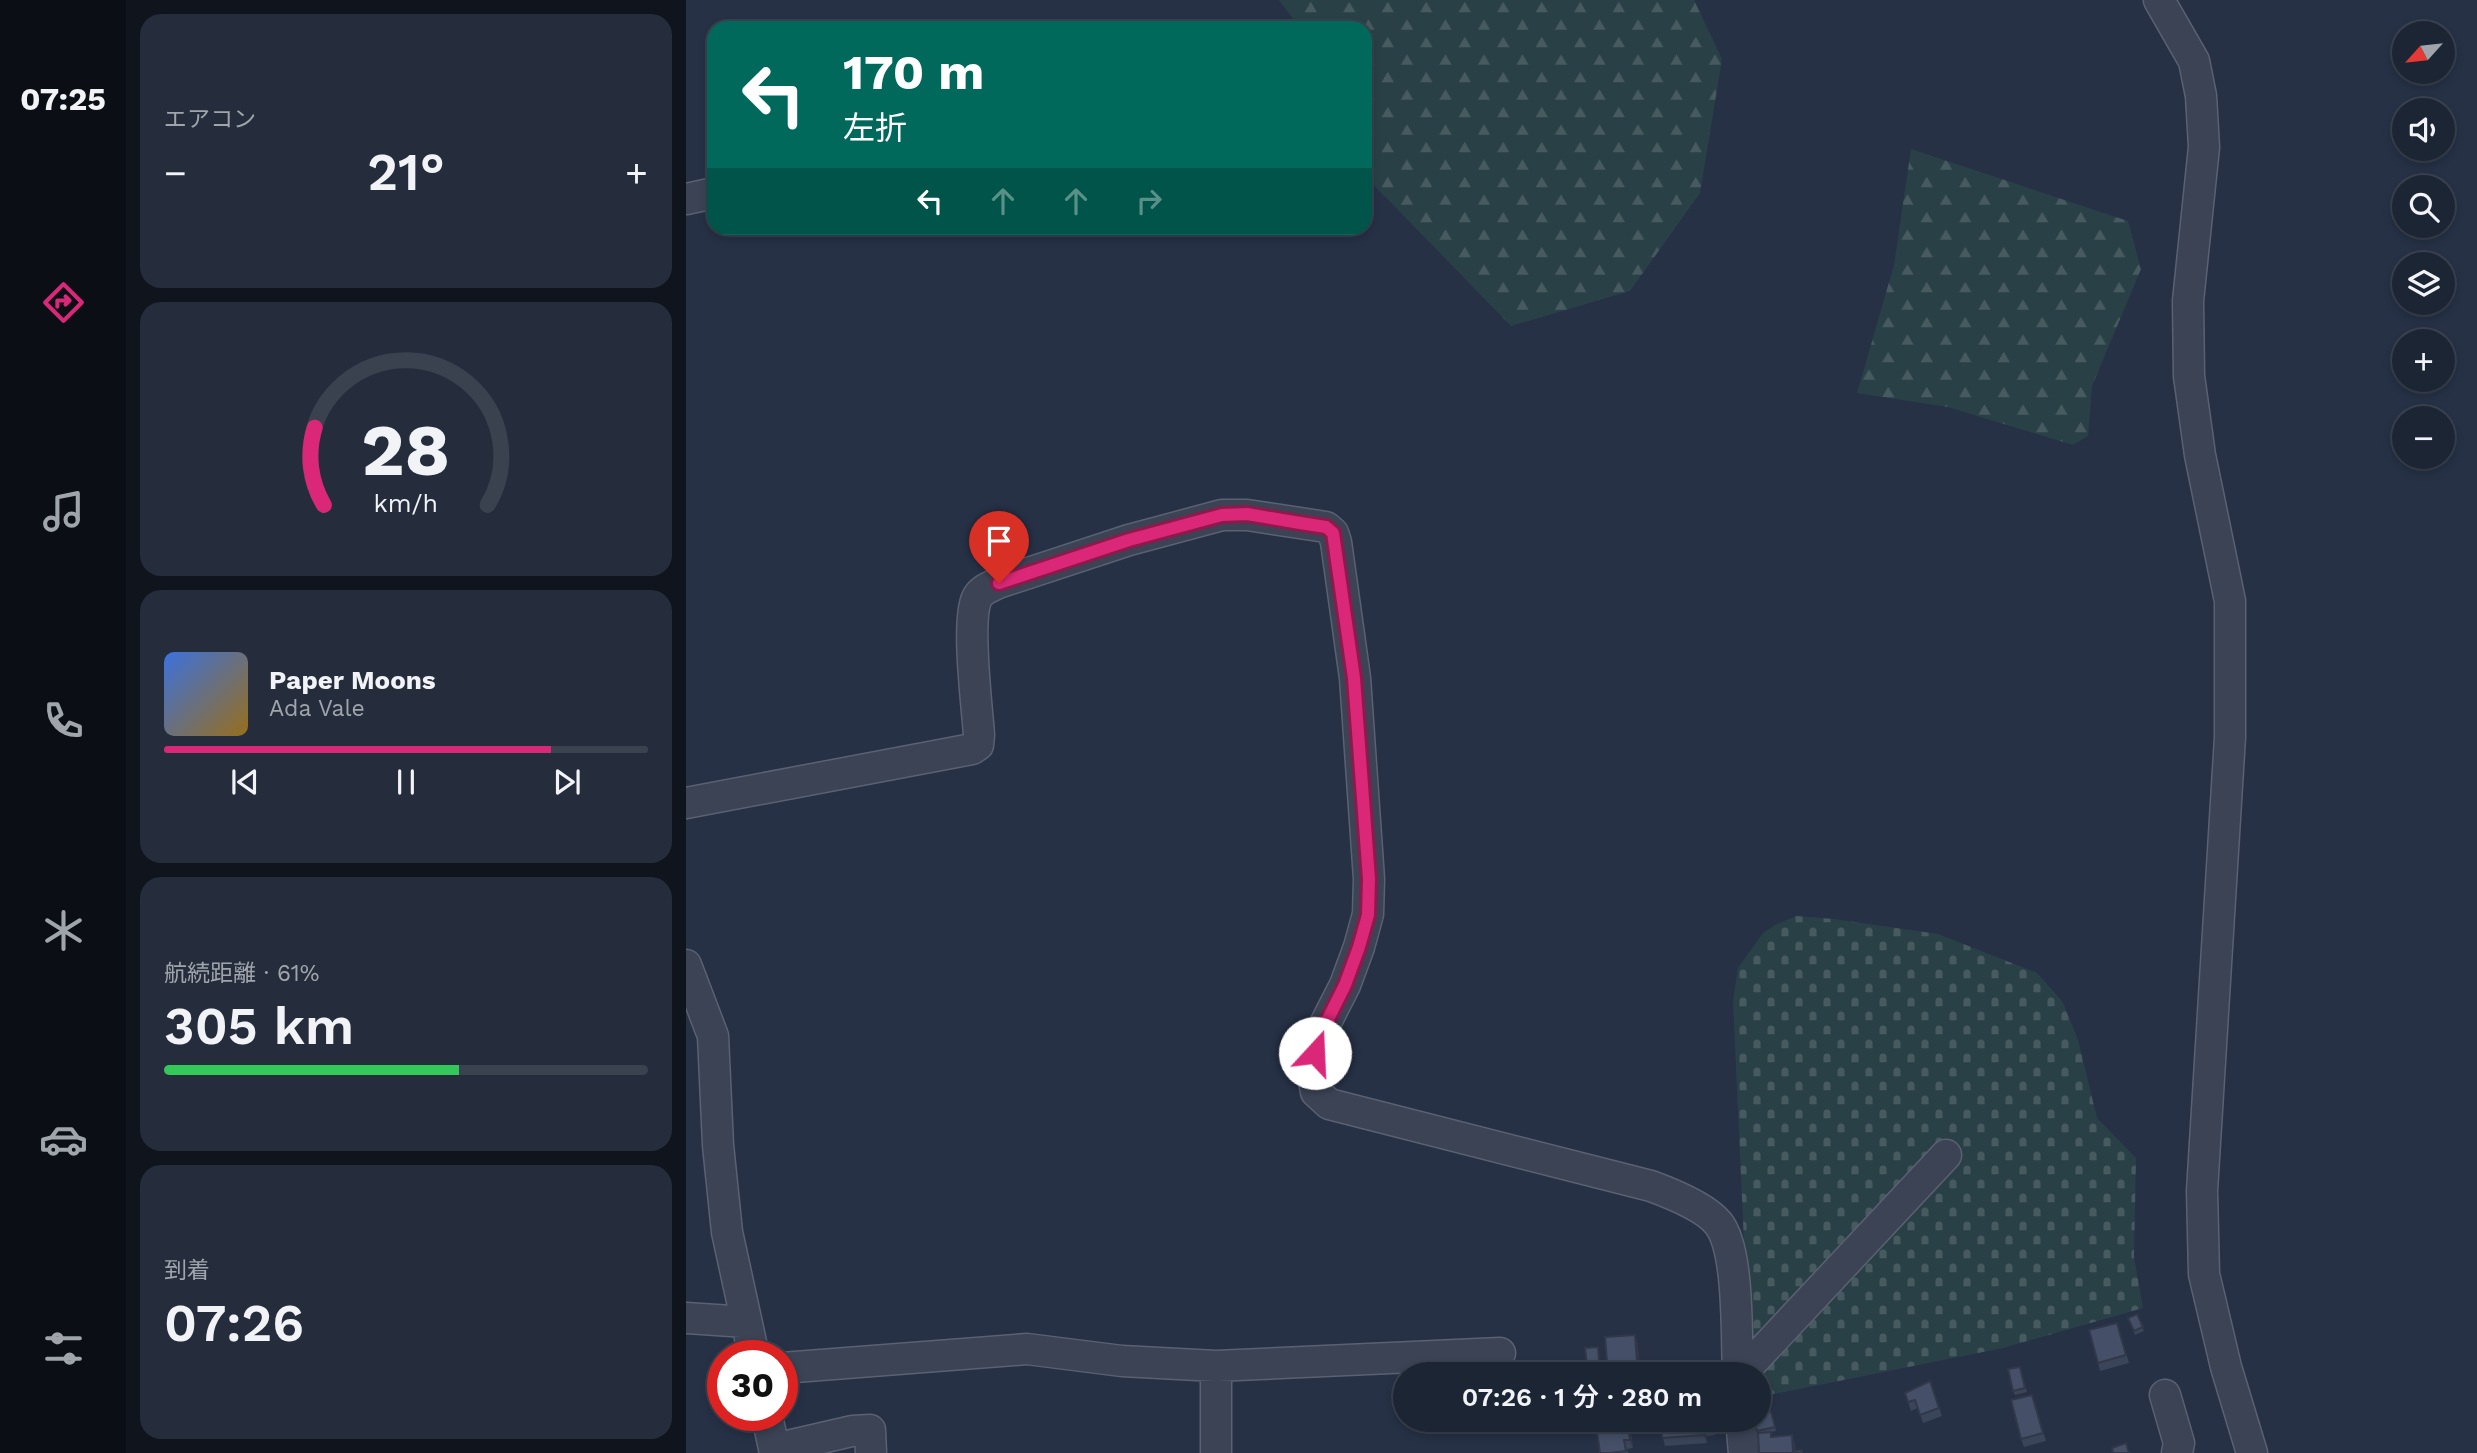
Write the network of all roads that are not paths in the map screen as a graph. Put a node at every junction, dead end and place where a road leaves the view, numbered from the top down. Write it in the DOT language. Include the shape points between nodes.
graph roads {
  1 [pos="2160,0"];
  2 [pos="707,194"];
  3 [pos="686,199"];
  4 [pos="686,803"];
  5 [pos="686,965"];
  6 [pos="1946,1155"];
  7 [pos="686,1318"];
  8 [pos="746,1322"];
  9 [pos="750,1340"];
  10 [pos="1500,1353"];
  11 [pos="1738,1362"];
  12 [pos="1750,1362"];
  13 [pos="1216,1366"];
  14 [pos="798,1367"];
  15 [pos="2165,1395"];
  16 [pos="770,1431"];
  17 [pos="1742,1432"];
  18 [pos="775,1451"];
  19 [pos="871,1453"];
  20 [pos="1216,1453"];
  21 [pos="1744,1453"];
  22 [pos="2177,1453"];
  23 [pos="2252,1453"];
  1 -- 23 [label="street" via="2194,61 2201,96 2204,147 2188,301 2189,376 2230,601 2230,737 2202,1191 2204,1274"];
  2 -- 3 [label="street"];
  4 -- 11 [label="street" via="978,746 971,619 977,597 999,583 1222,515 1247,514 1326,527 1336,542 1354,678 1369,879 1368,915 1359,947 1319,1037 1312,1070 1316,1092 1329,1104 1683,1198 1718,1223 1730,1248"];
  5 -- 8 [label="street" via="713,1036 727,1232"];
  6 -- 12 [label="street"];
  7 -- 8 [label="street"];
  8 -- 9 [label="street"];
  10 -- 13 [label="street"];
  13 -- 14 [label="street" via="1027,1349"];
  13 -- 20 [label="street"];
  15 -- 22 [label="street" via="2179,1443"];
  16 -- 18 [label="street"];
  17 -- 21 [label="street"];
  18 -- 19 [label="street" via="870,1430"];
}
